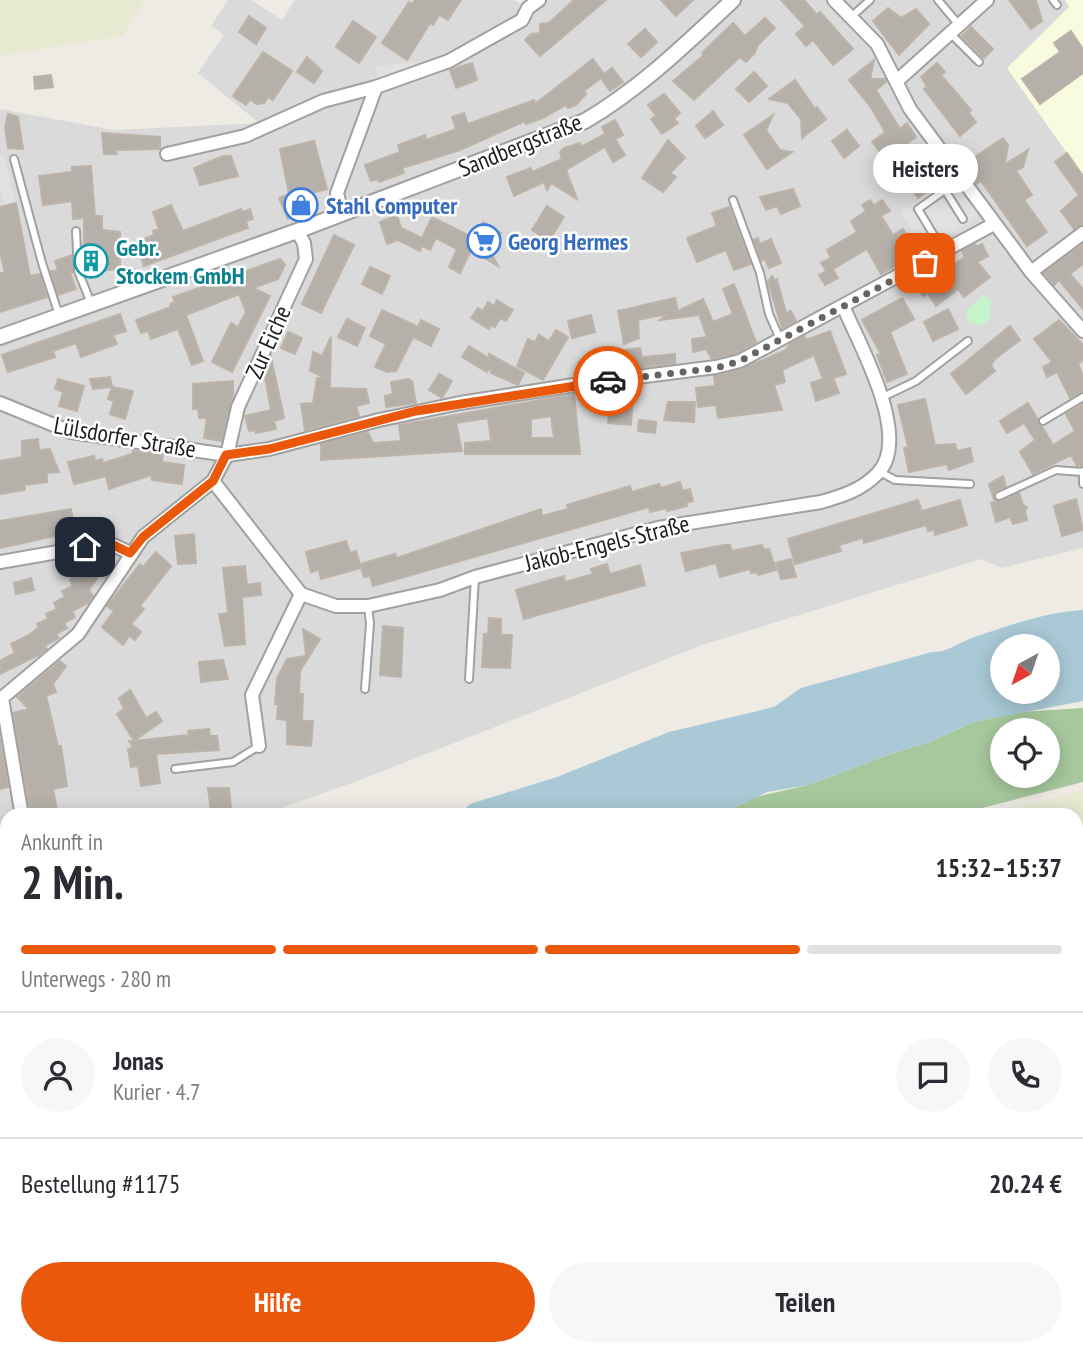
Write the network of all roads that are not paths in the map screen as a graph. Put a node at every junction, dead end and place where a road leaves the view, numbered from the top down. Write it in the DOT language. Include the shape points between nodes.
graph roads {
  1 [pos="539,0"];
  2 [pos="733,0"];
  3 [pos="834,0"];
  4 [pos="870,0"];
  5 [pos="938,0"];
  6 [pos="987,0"];
  7 [pos="851,17"];
  8 [pos="955,30"];
  9 [pos="979,62"];
  10 [pos="898,80"];
  11 [pos="376,87"];
  12 [pos="167,154"];
  13 [pos="14,159"];
  14 [pos="733,200"];
  15 [pos="342,213"];
  16 [pos="963,219"];
  17 [pos="994,224"];
  18 [pos="76,231"];
  19 [pos="297,231"];
  20 [pos="1083,233"];
  21 [pos="944,252"];
  22 [pos="1031,272"];
  23 [pos="92,305"];
  24 [pos="844,308"];
  25 [pos="60,316"];
  26 [pos="1083,331"];
  27 [pos="0,337"];
  28 [pos="781,341"];
  29 [pos="968,341"];
  30 [pos="1083,397"];
  31 [pos="881,398"];
  32 [pos="0,403"];
  33 [pos="1043,421"];
  34 [pos="226,455"];
  35 [pos="879,471"];
  36 [pos="1083,472"];
  37 [pos="213,481"];
  38 [pos="970,484"];
  39 [pos="1083,484"];
  40 [pos="999,496"];
  41 [pos="130,553"];
  42 [pos="0,562"];
  43 [pos="475,577"];
  44 [pos="302,594"];
  45 [pos="368,606"];
  46 [pos="469,679"];
  47 [pos="365,689"];
  48 [pos="259,746"];
  49 [pos="175,769"];
  50 [pos="21,808"];
  1 -- 11 [label="street" via="528,8 523,20 449,61"];
  2 -- 15 [label="street, Sandbergstraße" via="654,73 585,121"];
  3 -- 7 [label="street"];
  4 -- 7 [label="lane"];
  5 -- 8 [label="lane"];
  6 -- 8 [label="street"];
  7 -- 10 [label="street" via="877,44"];
  8 -- 9 [label="lane"];
  8 -- 10 [label="street"];
  10 -- 17 [label="street" via="910,109"];
  11 -- 12 [label="street" via="323,101 245,135"];
  11 -- 15 [label="street" via="337,193"];
  13 -- 25 [label="lane"];
  14 -- 28 [label="lane"];
  15 -- 19 [label="street, Sandbergstraße"];
  16 -- 21 [label="lane" via="945,190 918,209"];
  17 -- 21 [label="street, Lülsdorfer Straße"];
  17 -- 22 [label="street"];
  18 -- 23 [label="lane" via="78,271"];
  19 -- 23 [label="street, Sandbergstraße"];
  19 -- 34 [label="street, Zur Eiche" via="306,259 239,407"];
  20 -- 22 [label="street"];
  21 -- 24 [label="street, Lülsdorfer Straße"];
  22 -- 26 [label="street"];
  23 -- 25 [label="street, Sandbergstraße"];
  24 -- 28 [label="street, Lülsdorfer Straße"];
  24 -- 31 [label="street"];
  25 -- 27 [label="street, Sandbergstraße"];
  28 -- 34 [label="street, Lülsdorfer Straße" via="716,368 460,403"];
  29 -- 31 [label="lane" via="916,381"];
  30 -- 33 [label="lane"];
  31 -- 35 [label="street" via="890,438"];
  32 -- 34 [label="street, Lülsdorfer Straße" via="71,432"];
  34 -- 37 [label="street, Zur Eiche"];
  35 -- 38 [label="lane" via="895,481"];
  35 -- 43 [label="street, Jakob-Engels-Straße" via="847,495 821,502 658,528"];
  36 -- 39 [label="lane"];
  36 -- 40 [label="lane" via="1056,470"];
  37 -- 41 [label="street" via="143,537"];
  37 -- 44 [label="street"];
  41 -- 42 [label="street" via="109,543"];
  41 -- 50 [label="street" via="78,634 2,698"];
  43 -- 45 [label="street, Jakob-Engels-Straße"];
  43 -- 46 [label="lane"];
  44 -- 45 [label="street, Jakob-Engels-Straße" via="336,606"];
  44 -- 48 [label="street" via="252,695"];
  45 -- 47 [label="lane"];
  48 -- 49 [label="lane" via="233,762"];
}
